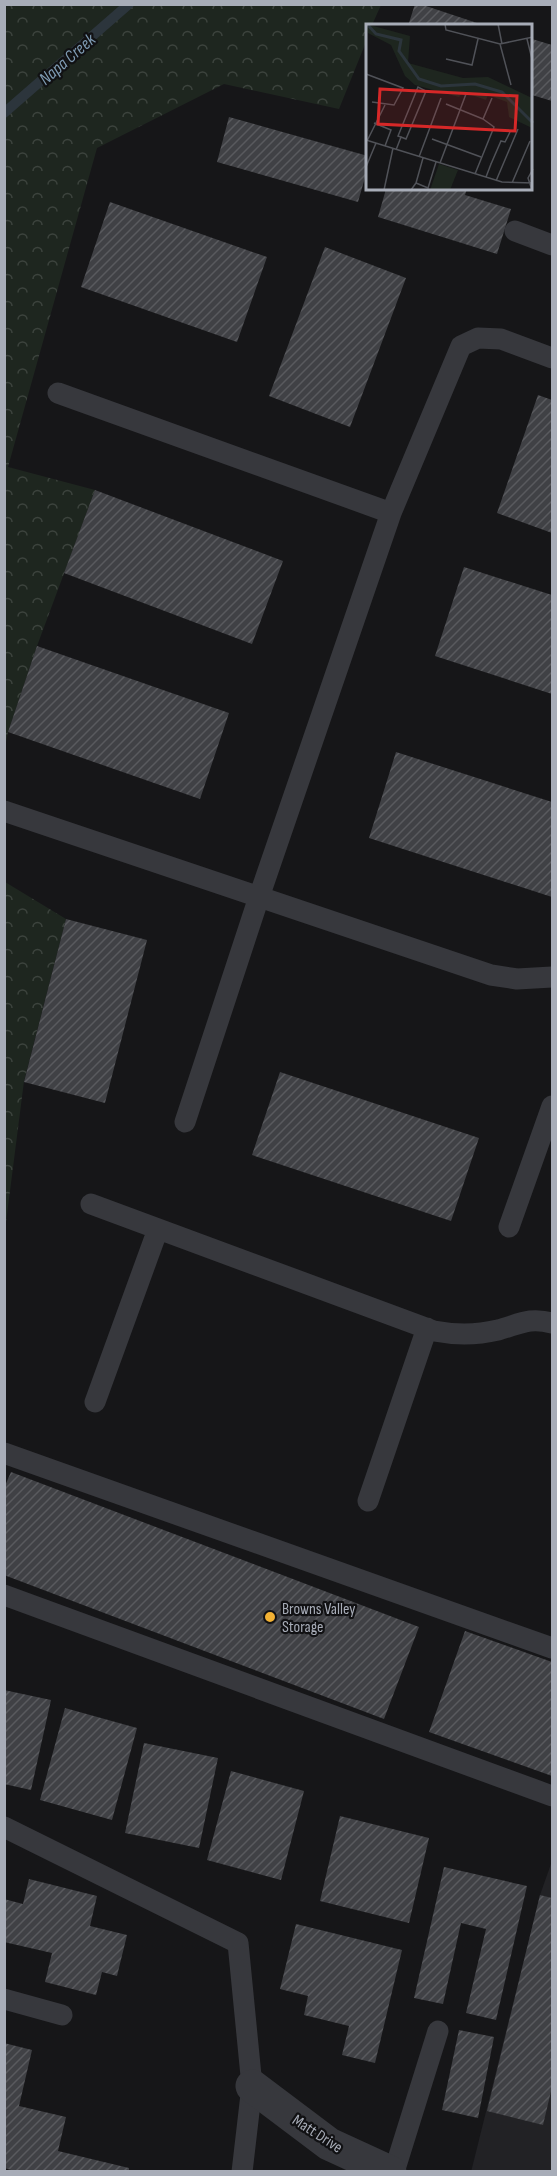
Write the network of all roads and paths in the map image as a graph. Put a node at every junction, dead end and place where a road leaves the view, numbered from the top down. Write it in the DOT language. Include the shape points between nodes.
graph roads {
  1 [pos="515,231"];
  2 [pos="552,245"];
  3 [pos="552,358"];
  4 [pos="58,393"];
  5 [pos="391,513"];
  6 [pos="4,811"];
  7 [pos="259,897"];
  8 [pos="552,977"];
  9 [pos="552,1106"];
  10 [pos="185,1122"];
  11 [pos="91,1204"];
  12 [pos="508,1227"];
  13 [pos="158,1229"];
  14 [pos="552,1323"];
  15 [pos="427,1328"];
  16 [pos="95,1402"];
  17 [pos="4,1453"];
  18 [pos="368,1501"];
  19 [pos="4,1595"];
  20 [pos="552,1648"];
  21 [pos="552,1796"];
  22 [pos="4,1827"];
  23 [pos="4,1999"];
  24 [pos="62,2015"];
  25 [pos="438,2031"];
  26 [pos="252,2086"];
  27 [pos="242,2172"];
  28 [pos="392,2172"];
  1 -- 2 [label="lane"];
  3 -- 5 [label="lane" via="501,339 478,338 461,346"];
  4 -- 5 [label="lane"];
  5 -- 7 [label="lane"];
  6 -- 7 [label="lane"];
  7 -- 8 [label="lane" via="491,975 517,979"];
  7 -- 10 [label="lane"];
  9 -- 12 [label="lane"];
  11 -- 13 [label="lane"];
  13 -- 15 [label="lane"];
  13 -- 16 [label="lane"];
  14 -- 15 [label="lane" via="536,1319 497,1330 454,1335"];
  15 -- 18 [label="lane"];
  17 -- 20 [label="lane"];
  19 -- 21 [label="lane"];
  22 -- 26 [label="lane" via="238,1943"];
  23 -- 24 [label="lane"];
  25 -- 28 [label="lane"];
  26 -- 27 [label="lane"];
  26 -- 28 [label="street, Matt Drive" via="329,2144"];
}
